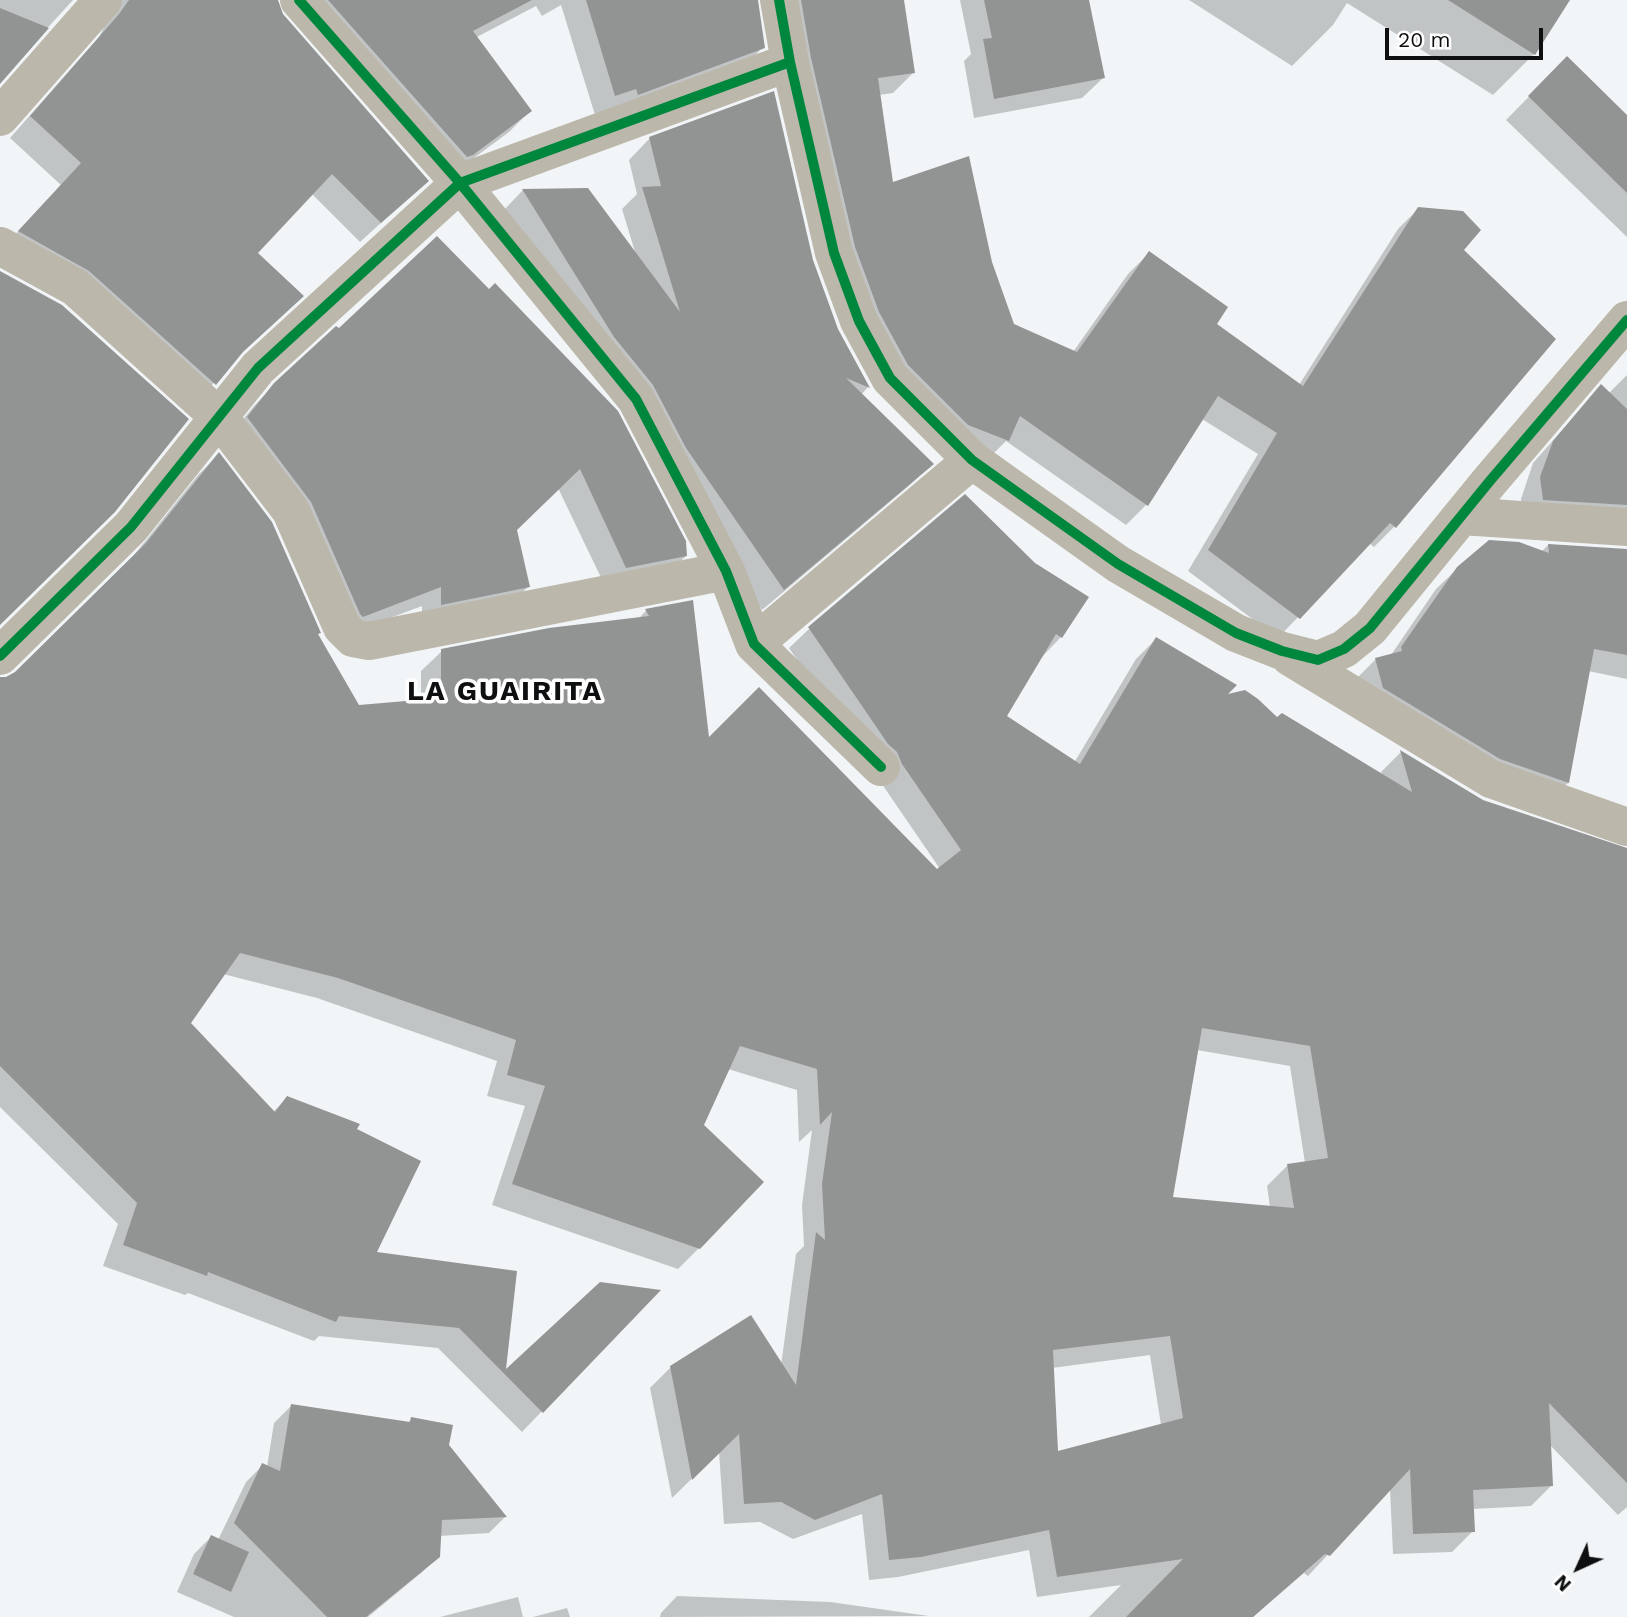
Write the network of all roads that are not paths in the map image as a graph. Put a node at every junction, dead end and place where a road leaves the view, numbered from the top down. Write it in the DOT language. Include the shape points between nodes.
graph roads {
  1 [pos="103,0"];
  2 [pos="299,0"];
  3 [pos="779,0"];
  4 [pos="790,62"];
  5 [pos="0,117"];
  6 [pos="460,183"];
  7 [pos="0,246"];
  8 [pos="1627,320"];
  9 [pos="219,417"];
  10 [pos="972,460"];
  11 [pos="1461,516"];
  12 [pos="1627,527"];
  13 [pos="726,570"];
  14 [pos="754,644"];
  15 [pos="1282,651"];
  16 [pos="0,656"];
  17 [pos="881,767"];
  18 [pos="1627,827"];
  1 -- 5 [label="street"];
  2 -- 6 [label="street"];
  3 -- 4 [label="street"];
  4 -- 6 [label="street"];
  4 -- 10 [label="street" via="834,253 859,321 890,378"];
  6 -- 9 [label="street" via="258,368"];
  6 -- 13 [label="street" via="636,399"];
  7 -- 9 [label="street" via="75,287"];
  8 -- 11 [label="street"];
  9 -- 13 [label="street" via="291,511 342,627 353,638 369,641"];
  9 -- 16 [label="street" via="131,527"];
  10 -- 14 [label="street"];
  10 -- 15 [label="street" via="1118,564 1237,633"];
  11 -- 12 [label="street"];
  11 -- 15 [label="street" via="1370,628 1344,649 1318,660"];
  13 -- 14 [label="street"];
  14 -- 17 [label="street"];
  15 -- 18 [label="street" via="1491,779"];
}
